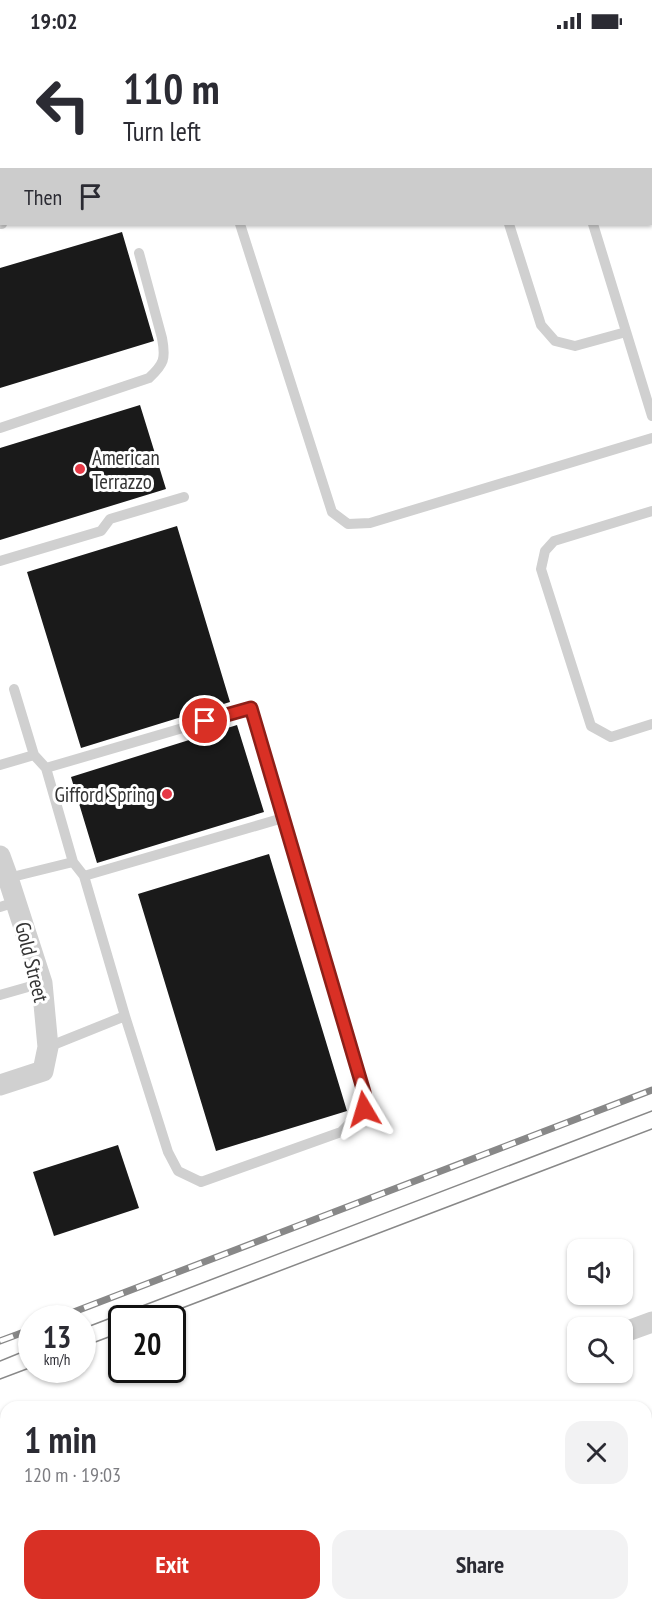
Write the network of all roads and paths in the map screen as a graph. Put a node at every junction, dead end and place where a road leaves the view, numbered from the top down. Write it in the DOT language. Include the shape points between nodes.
graph roads {
  1 [pos="240,225"];
  2 [pos="509,225"];
  3 [pos="593,225"];
  4 [pos="139,253"];
  5 [pos="626,332"];
  6 [pos="652,416"];
  7 [pos="0,428"];
  8 [pos="652,438"];
  9 [pos="184,497"];
  10 [pos="652,511"];
  11 [pos="0,561"];
  12 [pos="14,689"];
  13 [pos="652,724"];
  14 [pos="34,755"];
  15 [pos="0,765"];
  16 [pos="46,768"];
  17 [pos="283,818"];
  18 [pos="0,856"];
  19 [pos="73,862"];
  20 [pos="84,876"];
  21 [pos="8,878"];
  22 [pos="8,904"];
  23 [pos="42,983"];
  24 [pos="0,994"];
  25 [pos="125,1016"];
  26 [pos="48,1047"];
  27 [pos="0,1085"];
  28 [pos="652,1322"];
  29 [pos="633,1329"];
  1 -- 8 [label="lane" via="332,512 348,524 370,523"];
  2 -- 5 [label="lane" via="541,325 555,340 575,346"];
  3 -- 5 [label="lane"];
  4 -- 7 [label="lane" via="162,338 162,366 149,378"];
  5 -- 6 [label="lane"];
  9 -- 11 [label="lane" via="110,519 100,531"];
  10 -- 13 [label="lane" via="554,541 546,551 541,569 591,726 611,737"];
  12 -- 14 [label="lane"];
  14 -- 15 [label="lane"];
  14 -- 16 [label="lane"];
  16 -- 17 [label="lane" via="251,708"];
  16 -- 19 [label="lane"];
  17 -- 20 [label="lane"];
  17 -- 25 [label="lane" via="364,1092 364,1109 341,1132 201,1182 178,1171 168,1152"];
  18 -- 21 [label="street, Gold Street"];
  19 -- 20 [label="lane"];
  19 -- 21 [label="lane"];
  20 -- 25 [label="lane"];
  21 -- 22 [label="street, Gold Street"];
  22 -- 23 [label="street, Gold Street"];
  23 -- 24 [label="lane"];
  23 -- 26 [label="street, Gold Street"];
  25 -- 26 [label="lane"];
  26 -- 27 [label="street, Gold Street" via="44,1071"];
  28 -- 29 [label="street"];
}
